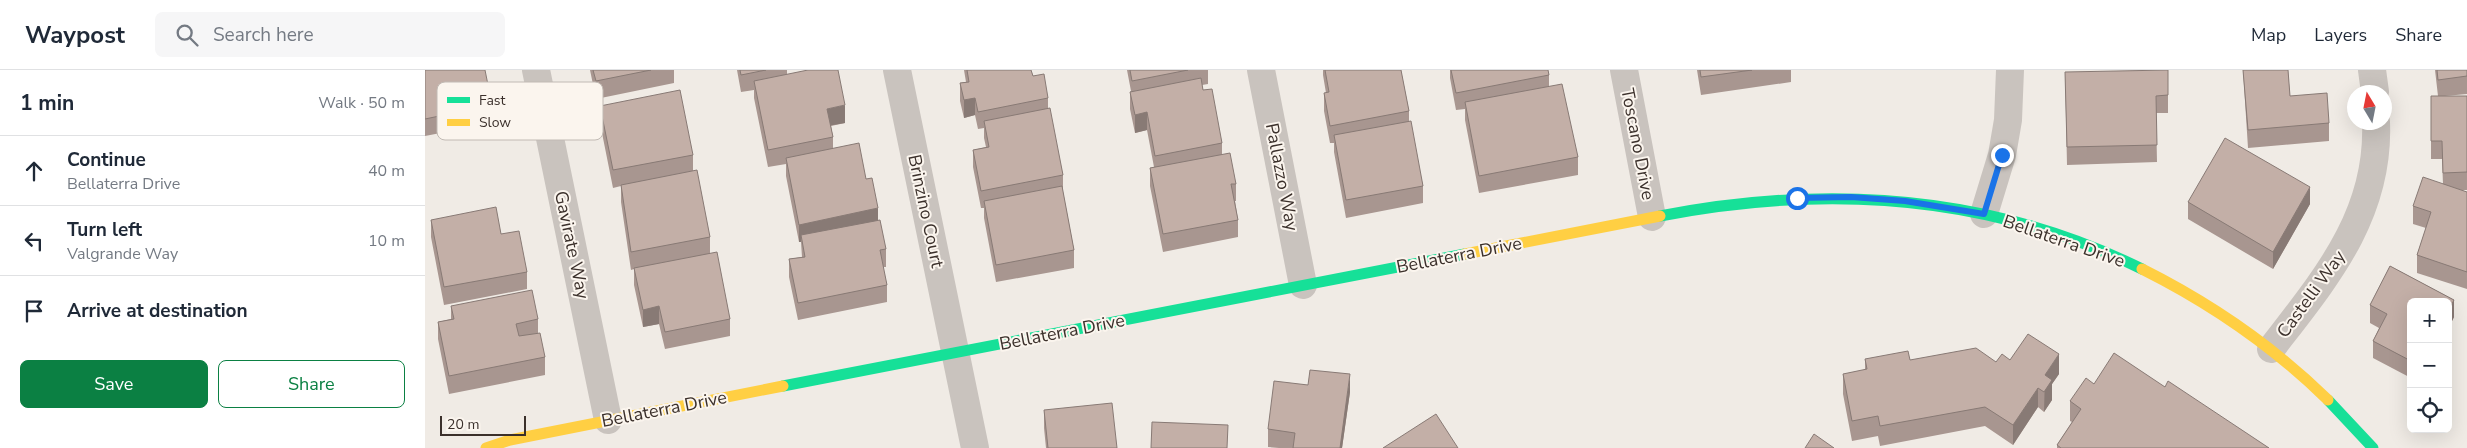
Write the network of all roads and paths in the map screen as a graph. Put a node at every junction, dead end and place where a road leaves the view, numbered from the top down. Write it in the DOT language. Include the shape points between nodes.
graph roads {
  1 [pos="897,70"];
  2 [pos="1261,70"];
  3 [pos="1624,70"];
  4 [pos="2011,70"];
  5 [pos="2372,70"];
  6 [pos="2374,85"];
  7 [pos="2377,130"];
  8 [pos="550,140"];
  9 [pos="1984,214"];
  10 [pos="1652,217"];
  11 [pos="1303,285"];
  12 [pos="2271,349"];
  13 [pos="955,352"];
  14 [pos="608,420"];
  15 [pos="486,448"];
  16 [pos="975,448"];
  17 [pos="2373,448"];
  1 -- 13 [label="street, Brinzino Court"];
  2 -- 11 [label="street, Pallazzo Way"];
  3 -- 10 [label="street, Toscano Drive"];
  4 -- 9 [label="street" via="2009,120"];
  5 -- 6 [label="street"];
  7 -- 12 [label="street, Castelli Way" via="2370,183 2355,228 2332,270"];
  8 -- 14 [label="street, Gavirate Way"];
  9 -- 10 [label="street, Bellaterra Drive" via="1905,201 1851,197 1743,202"];
  9 -- 12 [label="street, Bellaterra Drive" via="2086,245 2135,266 2205,304"];
  10 -- 11 [label="street, Bellaterra Drive"];
  11 -- 13 [label="street, Bellaterra Drive"];
  12 -- 17 [label="street, Bellaterra Drive" via="2332,403"];
  13 -- 14 [label="street, Bellaterra Drive"];
  13 -- 16 [label="street, Brinzino Court"];
  14 -- 15 [label="street, Bellaterra Drive"];
}
